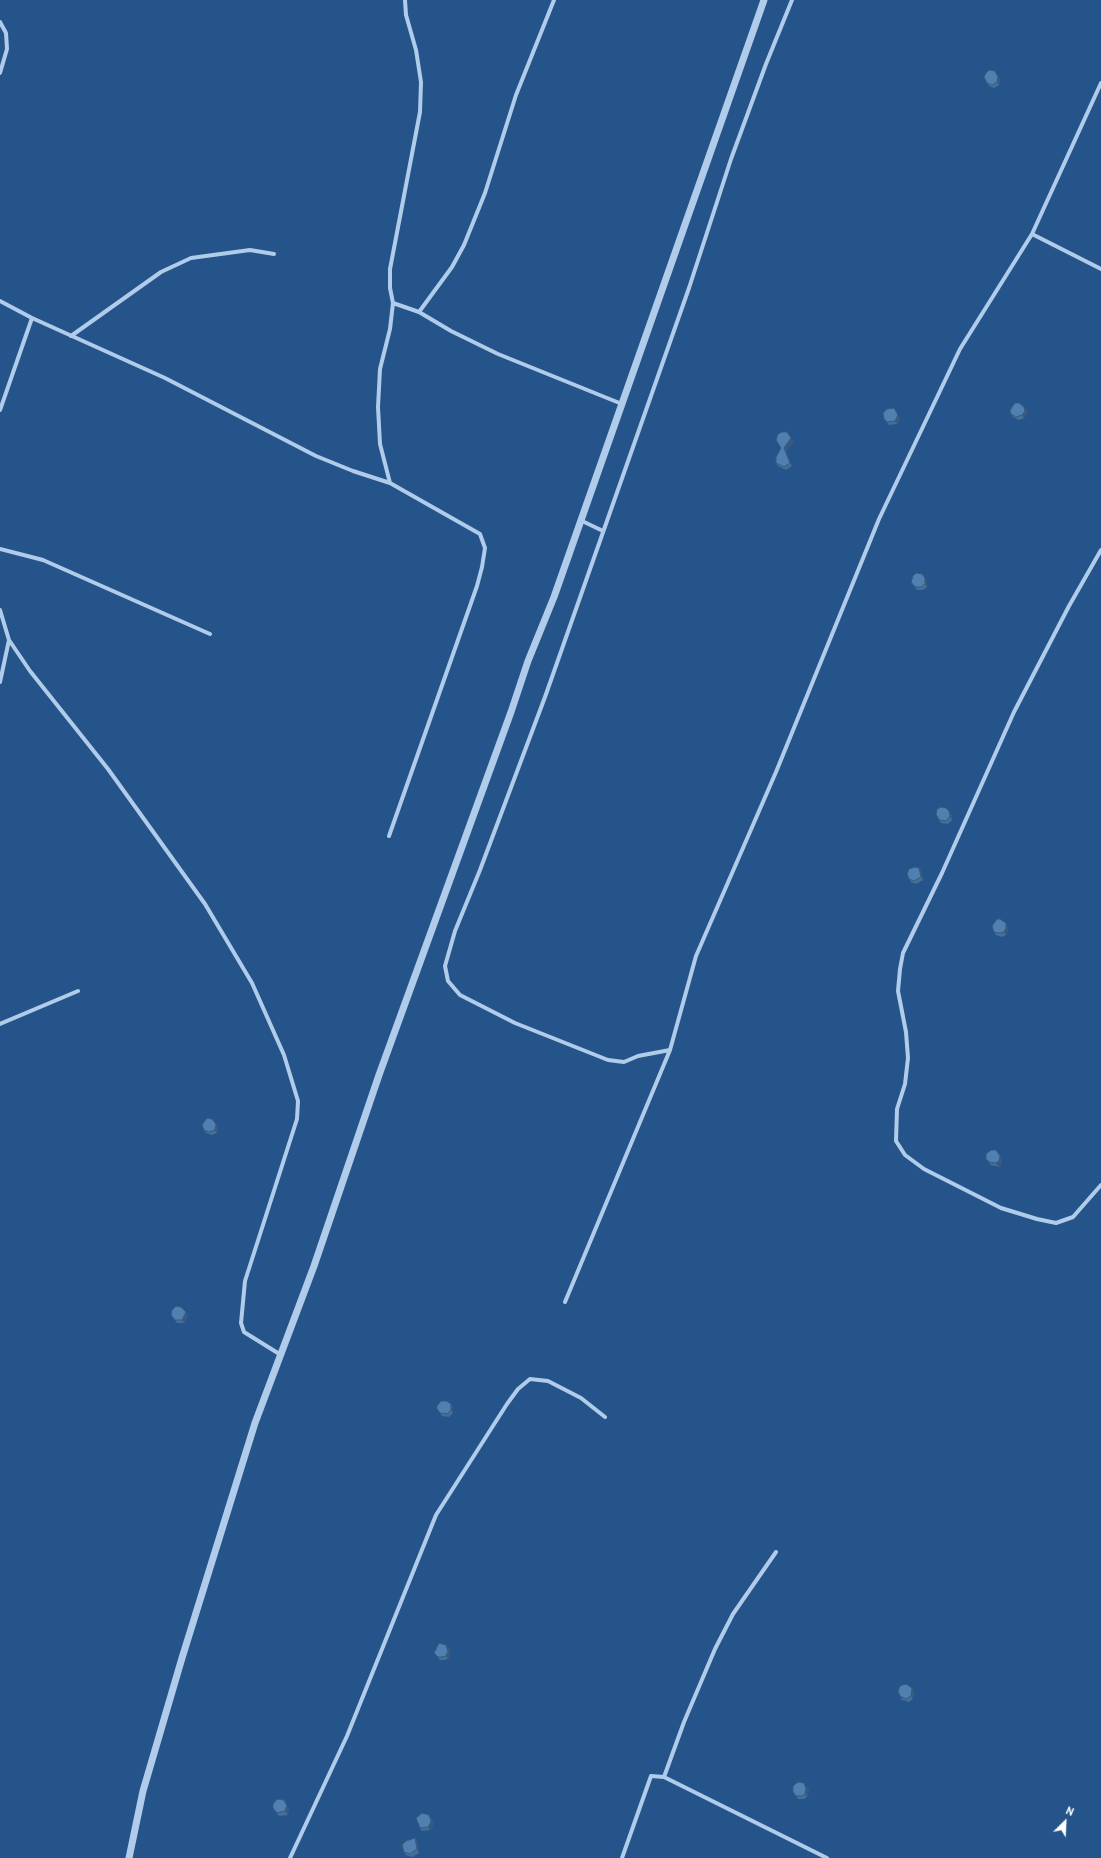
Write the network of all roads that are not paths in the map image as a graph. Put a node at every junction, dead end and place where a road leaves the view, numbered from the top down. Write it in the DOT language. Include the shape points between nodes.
graph roads {
  1 [pos="405,0"];
  2 [pos="554,0"];
  3 [pos="764,0"];
  4 [pos="792,0"];
  5 [pos="0,22"];
  6 [pos="0,73"];
  7 [pos="1101,83"];
  8 [pos="1032,234"];
  9 [pos="274,254"];
  10 [pos="1101,268"];
  11 [pos="0,302"];
  12 [pos="393,303"];
  13 [pos="419,312"];
  14 [pos="32,318"];
  15 [pos="71,336"];
  16 [pos="622,404"];
  17 [pos="0,407"];
  18 [pos="390,483"];
  19 [pos="580,520"];
  20 [pos="602,531"];
  21 [pos="0,549"];
  22 [pos="1101,550"];
  23 [pos="0,610"];
  24 [pos="210,634"];
  25 [pos="9,640"];
  26 [pos="0,682"];
  27 [pos="389,836"];
  28 [pos="78,991"];
  29 [pos="0,1024"];
  30 [pos="670,1050"];
  31 [pos="1101,1185"];
  32 [pos="565,1302"];
  33 [pos="281,1355"];
  34 [pos="605,1417"];
  35 [pos="776,1552"];
  36 [pos="664,1777"];
  37 [pos="129,1858"];
  38 [pos="290,1858"];
  39 [pos="622,1858"];
  40 [pos="827,1858"];
  1 -- 12 [label="street" via="406,15 419,64 421,90 416,133 391,262 390,288"];
  2 -- 13 [label="street" via="516,95 485,193 464,245 452,267"];
  3 -- 16 [label="street"];
  4 -- 20 [label="street" via="731,159 689,288"];
  5 -- 6 [label="street" via="6,33 7,49"];
  7 -- 8 [label="street"];
  8 -- 10 [label="street"];
  8 -- 30 [label="street" via="960,349 879,520 776,772 696,956"];
  9 -- 15 [label="street" via="250,250 191,258 161,272"];
  11 -- 14 [label="street"];
  12 -- 13 [label="street"];
  12 -- 18 [label="street" via="390,330 380,369 378,407 380,444"];
  13 -- 16 [label="street" via="498,354"];
  14 -- 15 [label="street"];
  14 -- 17 [label="street"];
  15 -- 18 [label="street" via="165,378 316,456"];
  16 -- 19 [label="street"];
  18 -- 27 [label="street" via="480,534 485,548 477,586"];
  19 -- 20 [label="street"];
  19 -- 33 [label="street"];
  20 -- 30 [label="street" via="545,696 445,966 448,981 460,995 515,1023 608,1060 624,1062 638,1056"];
  21 -- 24 [label="street" via="43,560"];
  22 -- 31 [label="street" via="1014,712 903,953 898,991 908,1058 896,1124 896,1141 905,1155 924,1169 1001,1208 1037,1219 1056,1223 1073,1217"];
  23 -- 25 [label="street"];
  25 -- 26 [label="street"];
  25 -- 33 [label="street" via="30,671 112,775 205,904 252,983 284,1055 298,1101 297,1119 245,1281 241,1323 244,1332"];
  28 -- 29 [label="street"];
  30 -- 32 [label="street"];
  33 -- 37 [label="street" via="255,1423 188,1636 143,1792"];
  34 -- 38 [label="street" via="581,1398 548,1381 530,1379 518,1389 507,1404 436,1515 350,1730"];
  35 -- 36 [label="street" via="733,1614 715,1649"];
  36 -- 39 [label="street" via="651,1776"];
  36 -- 40 [label="street"];
}
